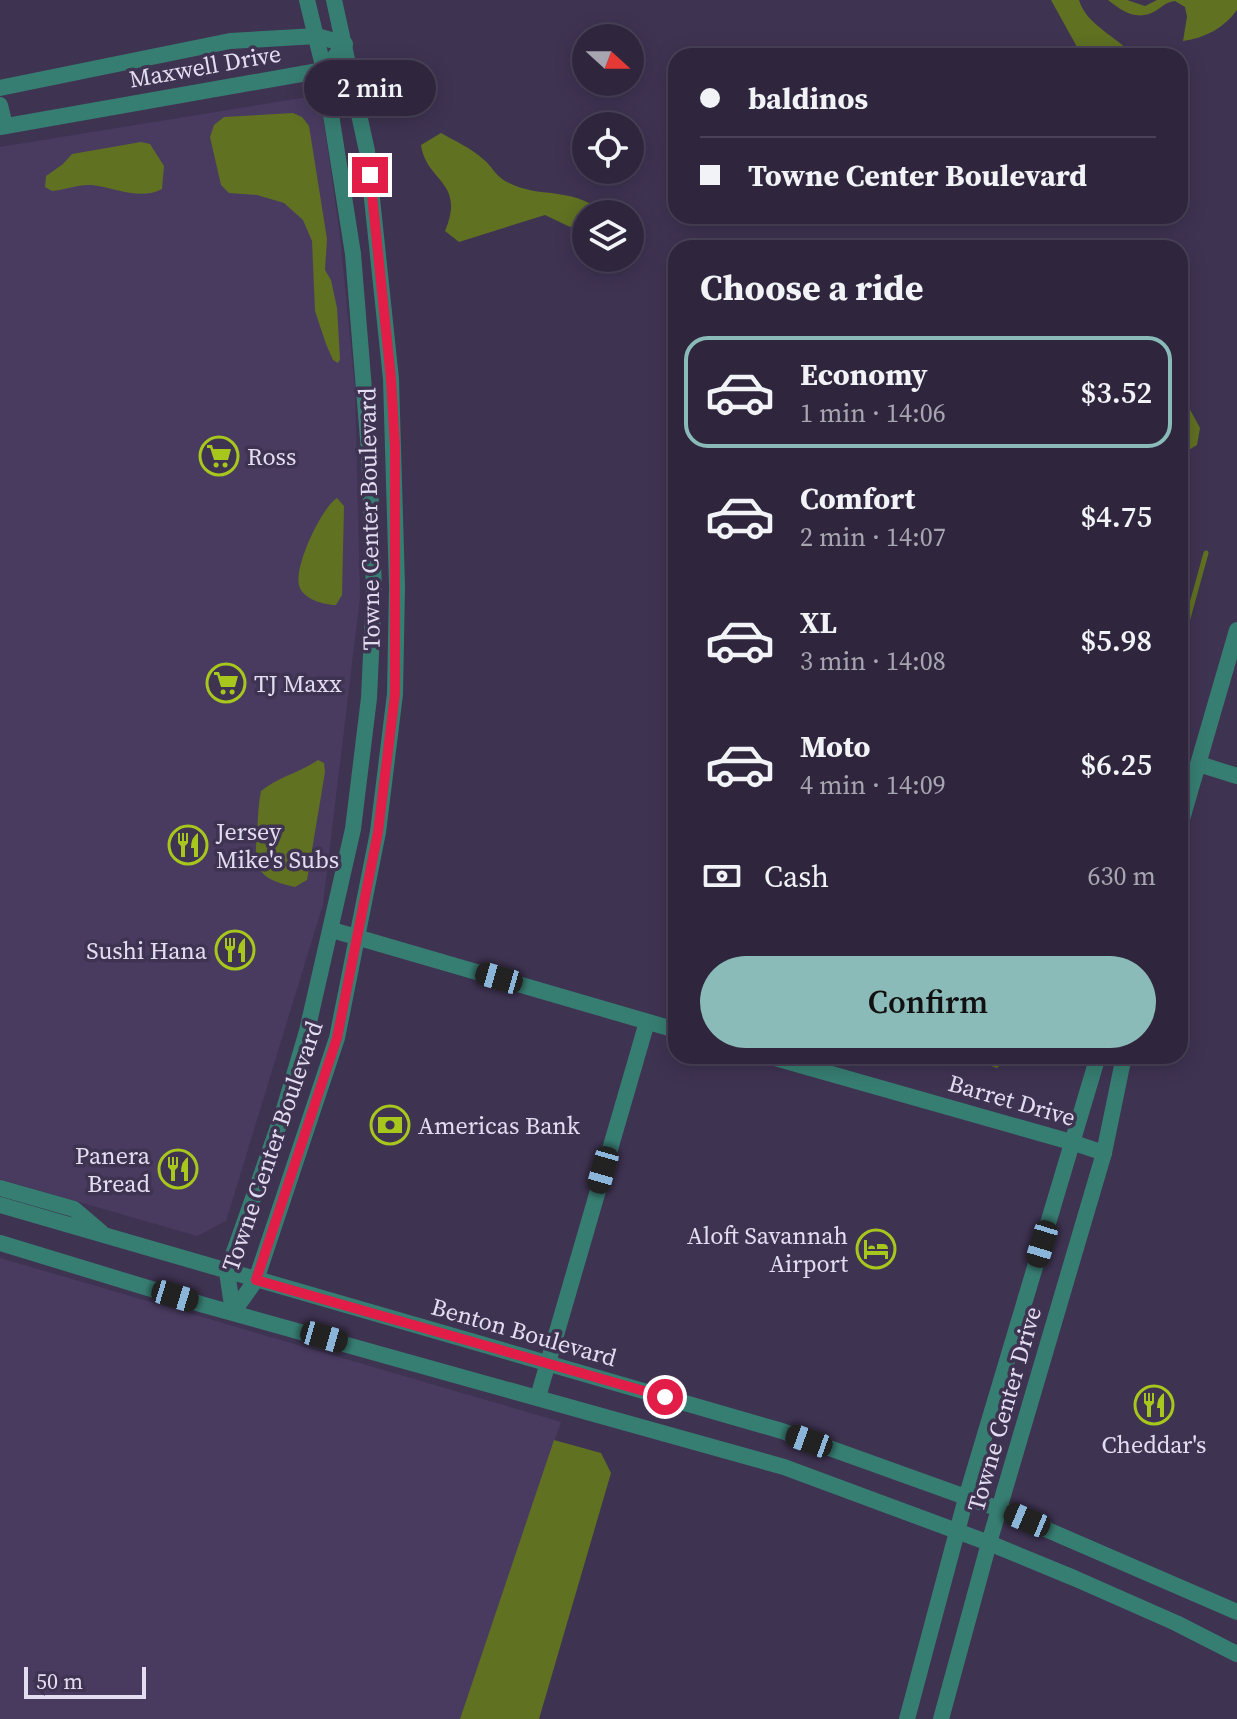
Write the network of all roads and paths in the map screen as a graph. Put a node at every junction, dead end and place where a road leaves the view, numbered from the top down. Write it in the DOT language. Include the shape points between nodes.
graph roads {
  1 [pos="307,0"];
  2 [pos="334,0"];
  3 [pos="317,36"];
  4 [pos="345,44"];
  5 [pos="324,70"];
  6 [pos="0,88"];
  7 [pos="0,105"];
  8 [pos="2,126"];
  9 [pos="1237,630"];
  10 [pos="1199,764"];
  11 [pos="1237,776"];
  12 [pos="1188,800"];
  13 [pos="332,930"];
  14 [pos="358,937"];
  15 [pos="647,1022"];
  16 [pos="668,1028"];
  17 [pos="796,1064"];
  18 [pos="1095,1064"];
  19 [pos="1122,1064"];
  20 [pos="282,1116"];
  21 [pos="309,1126"];
  22 [pos="1071,1142"];
  23 [pos="1104,1153"];
  24 [pos="257,1185"];
  25 [pos="0,1188"];
  26 [pos="285,1194"];
  27 [pos="0,1205"];
  28 [pos="105,1236"];
  29 [pos="0,1243"];
  30 [pos="227,1272"];
  31 [pos="256,1280"];
  32 [pos="233,1312"];
  33 [pos="547,1364"];
  34 [pos="538,1397"];
  35 [pos="966,1498"];
  36 [pos="999,1509"];
  37 [pos="958,1531"];
  38 [pos="989,1543"];
  39 [pos="1237,1612"];
  40 [pos="1237,1654"];
  41 [pos="907,1719"];
  42 [pos="941,1719"];
  1 -- 3 [label="street, Towne Center Boulevard"];
  2 -- 4 [label="street, Towne Center Boulevard"];
  3 -- 4 [label="street, Maxwell Drive"];
  3 -- 5 [label="street, Towne Center Boulevard"];
  3 -- 6 [label="street, Maxwell Drive" via="230,41"];
  4 -- 5 [label="street"];
  4 -- 14 [label="street, Towne Center Boulevard" via="367,151 379,248 391,379 397,571 395,694"];
  5 -- 8 [label="street, Maxwell Drive"];
  5 -- 13 [label="street, Towne Center Boulevard" via="353,254 374,590 369,698 353,829"];
  7 -- 8 [label="street"];
  9 -- 10 [label="street"];
  10 -- 11 [label="street"];
  10 -- 12 [label="street"];
  13 -- 14 [label="street"];
  13 -- 20 [label="street, Towne Center Boulevard"];
  14 -- 15 [label="street"];
  14 -- 21 [label="street, Towne Center Boulevard" via="337,1038"];
  15 -- 16 [label="street"];
  15 -- 33 [label="street"];
  17 -- 22 [label="street, Barret Drive"];
  18 -- 22 [label="street, Towne Center Drive"];
  19 -- 23 [label="street, Towne Center Drive"];
  20 -- 21 [label="street"];
  20 -- 24 [label="street, Towne Center Boulevard"];
  21 -- 26 [label="street, Towne Center Boulevard"];
  22 -- 23 [label="street, Barret Drive"];
  22 -- 35 [label="street, Towne Center Drive"];
  23 -- 36 [label="street, Towne Center Drive"];
  24 -- 26 [label="street"];
  24 -- 30 [label="street, Towne Center Boulevard"];
  25 -- 28 [label="street, Benton Boulevard" via="74,1209"];
  26 -- 31 [label="street, Towne Center Boulevard"];
  27 -- 28 [label="street, Benton Boulevard"];
  28 -- 30 [label="street, Benton Boulevard"];
  29 -- 32 [label="street"];
  30 -- 31 [label="street, Benton Boulevard"];
  30 -- 32 [label="street, Towne Center Boulevard"];
  31 -- 32 [label="street, Towne Center Boulevard"];
  31 -- 33 [label="street, Benton Boulevard"];
  32 -- 34 [label="street"];
  33 -- 34 [label="street"];
  33 -- 35 [label="street, Benton Boulevard" via="782,1431"];
  34 -- 37 [label="street" via="784,1467"];
  35 -- 36 [label="street, Benton Boulevard"];
  35 -- 37 [label="street, Towne Center Drive"];
  36 -- 38 [label="street, Towne Center Drive"];
  36 -- 39 [label="street, Benton Boulevard"];
  37 -- 38 [label="street"];
  37 -- 41 [label="street, Towne Center Drive"];
  38 -- 40 [label="street"];
  38 -- 42 [label="street, Towne Center Drive"];
}
